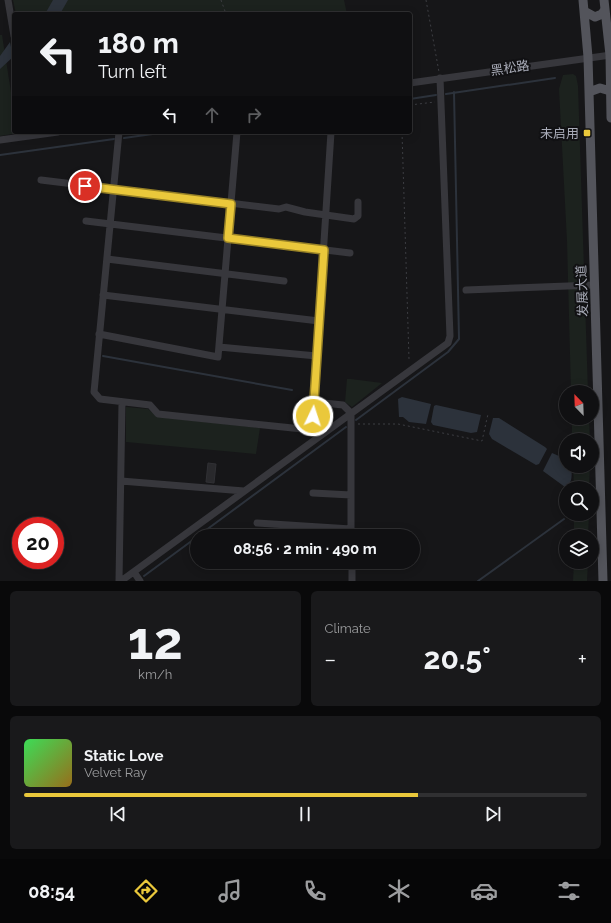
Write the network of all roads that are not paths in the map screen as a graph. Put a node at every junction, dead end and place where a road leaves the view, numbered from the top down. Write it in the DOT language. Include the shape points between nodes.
graph roads {
  1 [pos="8,0"];
  2 [pos="583,0"];
  3 [pos="604,4"];
  4 [pos="584,11"];
  5 [pos="12,24"];
  6 [pos="610,55"];
  7 [pos="588,57"];
  8 [pos="440,78"];
  9 [pos="412,83"];
  10 [pos="610,91"];
  11 [pos="589,92"];
  12 [pos="611,118"];
  13 [pos="31,134"];
  14 [pos="119,134"];
  15 [pos="237,134"];
  16 [pos="331,134"];
  17 [pos="0,140"];
  18 [pos="41,180"];
  19 [pos="114,190"];
  20 [pos="358,202"];
  21 [pos="231,204"];
  22 [pos="326,215"];
  23 [pos="86,221"];
  24 [pos="110,224"];
  25 [pos="228,238"];
  26 [pos="324,250"];
  27 [pos="350,253"];
  28 [pos="107,259"];
  29 [pos="225,274"];
  30 [pos="284,281"];
  31 [pos="594,285"];
  32 [pos="466,290"];
  33 [pos="103,295"];
  34 [pos="222,309"];
  35 [pos="319,321"];
  36 [pos="100,334"];
  37 [pos="219,348"];
  38 [pos="317,356"];
  39 [pos="122,402"];
  40 [pos="314,402"];
  41 [pos="351,413"];
  42 [pos="121,481"];
  43 [pos="244,491"];
  44 [pos="313,493"];
  45 [pos="351,495"];
  46 [pos="257,523"];
  47 [pos="313,529"];
  48 [pos="351,529"];
  49 [pos="352,569"];
  50 [pos="134,572"];
  51 [pos="120,581"];
  52 [pos="140,581"];
  53 [pos="352,581"];
  54 [pos="603,581"];
  1 -- 5 [label="street"];
  2 -- 4 [label="main road, 发展大道"];
  3 -- 4 [label="main road" via="602,14 596,17"];
  3 -- 6 [label="main road"];
  4 -- 7 [label="main road, 发展大道"];
  6 -- 7 [label="street, 黑松路"];
  6 -- 10 [label="main road"];
  7 -- 8 [label="street, 黑松路"];
  7 -- 11 [label="main road, 发展大道"];
  8 -- 9 [label="street, 黑松路"];
  8 -- 41 [label="street" via="450,336 448,343"];
  10 -- 11 [label="main road" via="600,88"];
  10 -- 12 [label="main road"];
  11 -- 31 [label="main road, 发展大道"];
  13 -- 17 [label="street"];
  14 -- 19 [label="street"];
  15 -- 21 [label="street"];
  16 -- 22 [label="street"];
  18 -- 19 [label="street"];
  19 -- 21 [label="street"];
  19 -- 24 [label="street"];
  20 -- 22 [label="street" via="358,216 354,219"];
  21 -- 22 [label="street" via="286,207"];
  21 -- 25 [label="street"];
  22 -- 26 [label="street"];
  23 -- 24 [label="street"];
  24 -- 25 [label="street"];
  24 -- 28 [label="street"];
  25 -- 26 [label="street"];
  25 -- 29 [label="street"];
  26 -- 27 [label="street"];
  26 -- 35 [label="street"];
  28 -- 29 [label="street"];
  28 -- 33 [label="street"];
  29 -- 30 [label="street"];
  29 -- 34 [label="street"];
  31 -- 32 [label="street"];
  31 -- 54 [label="main road, 发展大道"];
  33 -- 34 [label="street"];
  33 -- 36 [label="street"];
  34 -- 35 [label="street"];
  34 -- 37 [label="street"];
  35 -- 38 [label="street"];
  36 -- 37 [label="street" via="218,357"];
  36 -- 39 [label="street" via="94,392 100,399"];
  37 -- 38 [label="street"];
  38 -- 40 [label="street"];
  39 -- 40 [label="street" via="150,405 158,414 312,430"];
  39 -- 42 [label="street"];
  40 -- 41 [label="street" via="343,405"];
  41 -- 43 [label="street"];
  41 -- 45 [label="street"];
  42 -- 43 [label="street"];
  42 -- 51 [label="street"];
  43 -- 50 [label="street"];
  44 -- 45 [label="street"];
  45 -- 48 [label="street"];
  46 -- 47 [label="street"];
  49 -- 53 [label="street"];
  50 -- 51 [label="street"];
  50 -- 52 [label="street"];
}
